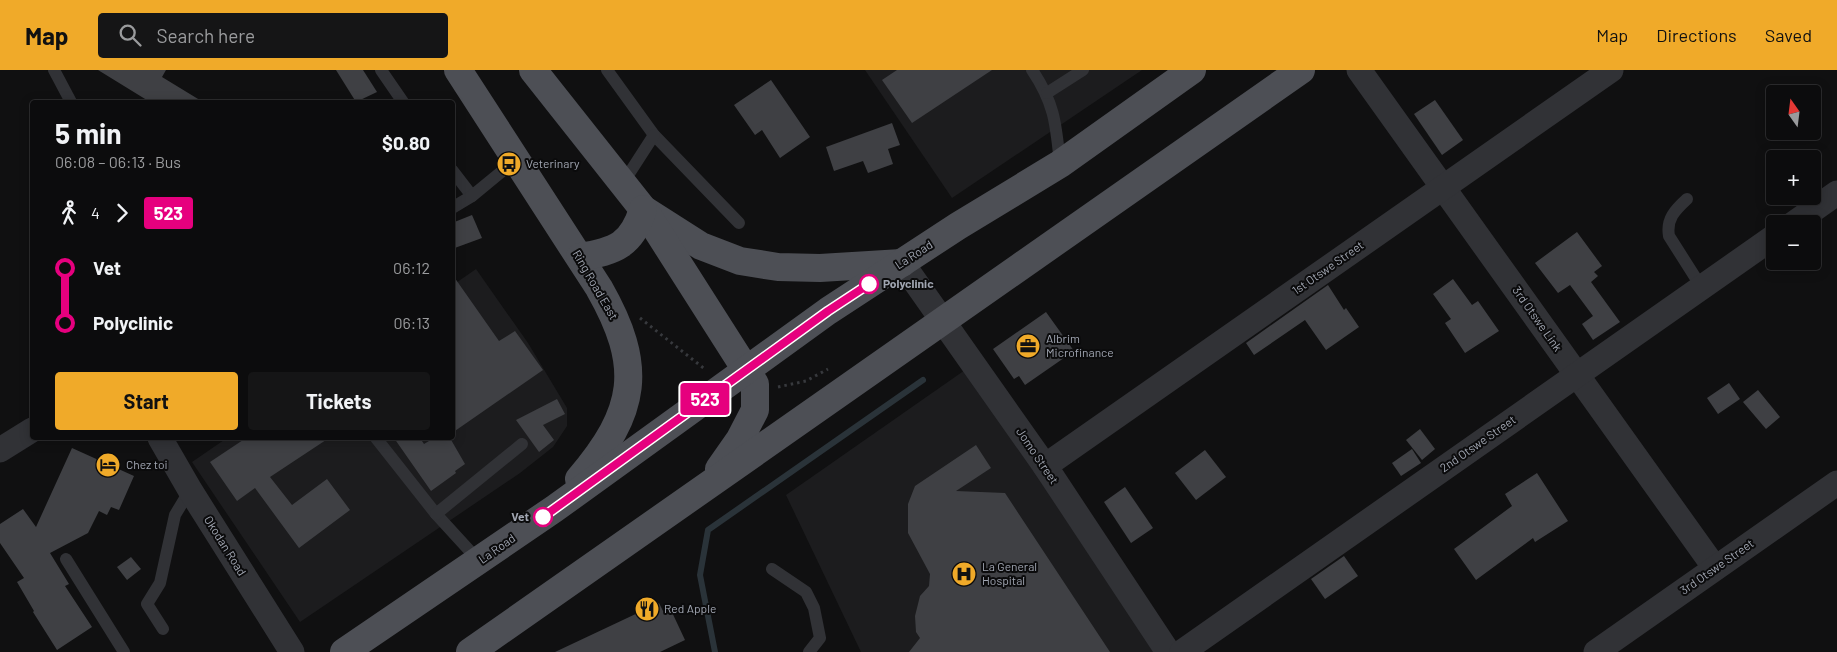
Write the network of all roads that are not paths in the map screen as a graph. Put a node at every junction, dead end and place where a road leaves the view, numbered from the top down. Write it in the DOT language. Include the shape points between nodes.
graph roads {
  1 [pos="54,70"];
  2 [pos="381,70"];
  3 [pos="458,70"];
  4 [pos="533,70"];
  5 [pos="607,70"];
  6 [pos="1032,70"];
  7 [pos="1083,70"];
  8 [pos="1190,70"];
  9 [pos="1301,70"];
  10 [pos="1359,70"];
  11 [pos="1611,70"];
  12 [pos="1047,93"];
  13 [pos="70,100"];
  14 [pos="402,100"];
  15 [pos="654,135"];
  16 [pos="516,159"];
  17 [pos="1060,164"];
  18 [pos="455,174"];
  19 [pos="623,183"];
  20 [pos="1443,187"];
  21 [pos="1837,193"];
  22 [pos="472,196"];
  23 [pos="1687,199"];
  24 [pos="455,206"];
  25 [pos="643,209"];
  26 [pos="1806,215"];
  27 [pos="739,223"];
  28 [pos="1766,242"];
  29 [pos="580,257"];
  30 [pos="902,263"];
  31 [pos="1702,288"];
  32 [pos="944,321"];
  33 [pos="744,371"];
  34 [pos="1577,375"];
  35 [pos="30,431"];
  36 [pos="161,440"];
  37 [pos="378,440"];
  38 [pos="522,444"];
  39 [pos="0,450"];
  40 [pos="1045,466"];
  41 [pos="1837,483"];
  42 [pos="707,486"];
  43 [pos="190,490"];
  44 [pos="554,509"];
  45 [pos="436,514"];
  46 [pos="66,559"];
  47 [pos="479,561"];
  48 [pos="1715,568"];
  49 [pos="772,569"];
  50 [pos="163,629"];
  51 [pos="124,652"];
  52 [pos="292,652"];
  53 [pos="344,652"];
  54 [pos="470,652"];
  55 [pos="809,652"];
  56 [pos="1168,652"];
  57 [pos="1182,652"];
  58 [pos="1596,652"];
  1 -- 13 [label="lane"];
  2 -- 14 [label="lane"];
  3 -- 16 [label="main road, Ring Road East"];
  4 -- 19 [label="main road"];
  5 -- 15 [label="lane"];
  6 -- 12 [label="lane"];
  7 -- 12 [label="lane"];
  8 -- 17 [label="main road, La Road"];
  9 -- 32 [label="main road"];
  10 -- 20 [label="street, 3rd Otswe Link"];
  11 -- 20 [label="street, 1st Otswe Street"];
  12 -- 17 [label="lane" via="1054,114"];
  15 -- 19 [label="lane"];
  15 -- 27 [label="lane"];
  16 -- 22 [label="lane"];
  16 -- 29 [label="main road, Ring Road East"];
  17 -- 30 [label="main road, La Road"];
  18 -- 22 [label="lane"];
  19 -- 25 [label="main road"];
  20 -- 34 [label="street, 3rd Otswe Link"];
  20 -- 40 [label="street, 1st Otswe Street"];
  21 -- 26 [label="street"];
  22 -- 24 [label="lane"];
  23 -- 31 [label="lane" via="1673,212 1669,236"];
  25 -- 29 [label="main road" via="633,234 622,244 603,253"];
  25 -- 30 [label="main road" via="701,246 740,261 778,267 820,268"];
  25 -- 33 [label="main road"];
  28 -- 31 [label="street, 2nd Otswe Street"];
  29 -- 44 [label="main road, Ring Road East" via="615,316 628,359 628,396 599,456"];
  30 -- 32 [label="street, Jomo Street"];
  30 -- 33 [label="main road, La Road"];
  31 -- 34 [label="street, 2nd Otswe Street"];
  32 -- 40 [label="street, Jomo Street"];
  32 -- 42 [label="main road"];
  33 -- 42 [label="main road" via="754,384 755,410 740,439"];
  33 -- 44 [label="main road, La Road"];
  34 -- 48 [label="street, 3rd Otswe Link"];
  34 -- 57 [label="street, 2nd Otswe Street"];
  35 -- 39 [label="street"];
  36 -- 43 [label="street, Okodan Road"];
  37 -- 45 [label="lane"];
  38 -- 45 [label="lane"];
  40 -- 56 [label="street, Jomo Street"];
  41 -- 48 [label="street, 3rd Otswe Street"];
  42 -- 54 [label="main road"];
  43 -- 50 [label="lane" via="174,515 160,583 147,604"];
  43 -- 52 [label="street, Okodan Road"];
  44 -- 47 [label="main road, La Road"];
  45 -- 47 [label="lane"];
  46 -- 51 [label="lane"];
  47 -- 53 [label="main road, La Road"];
  48 -- 58 [label="street, 3rd Otswe Street"];
  49 -- 55 [label="lane" via="806,592 814,608 820,638"];
}
